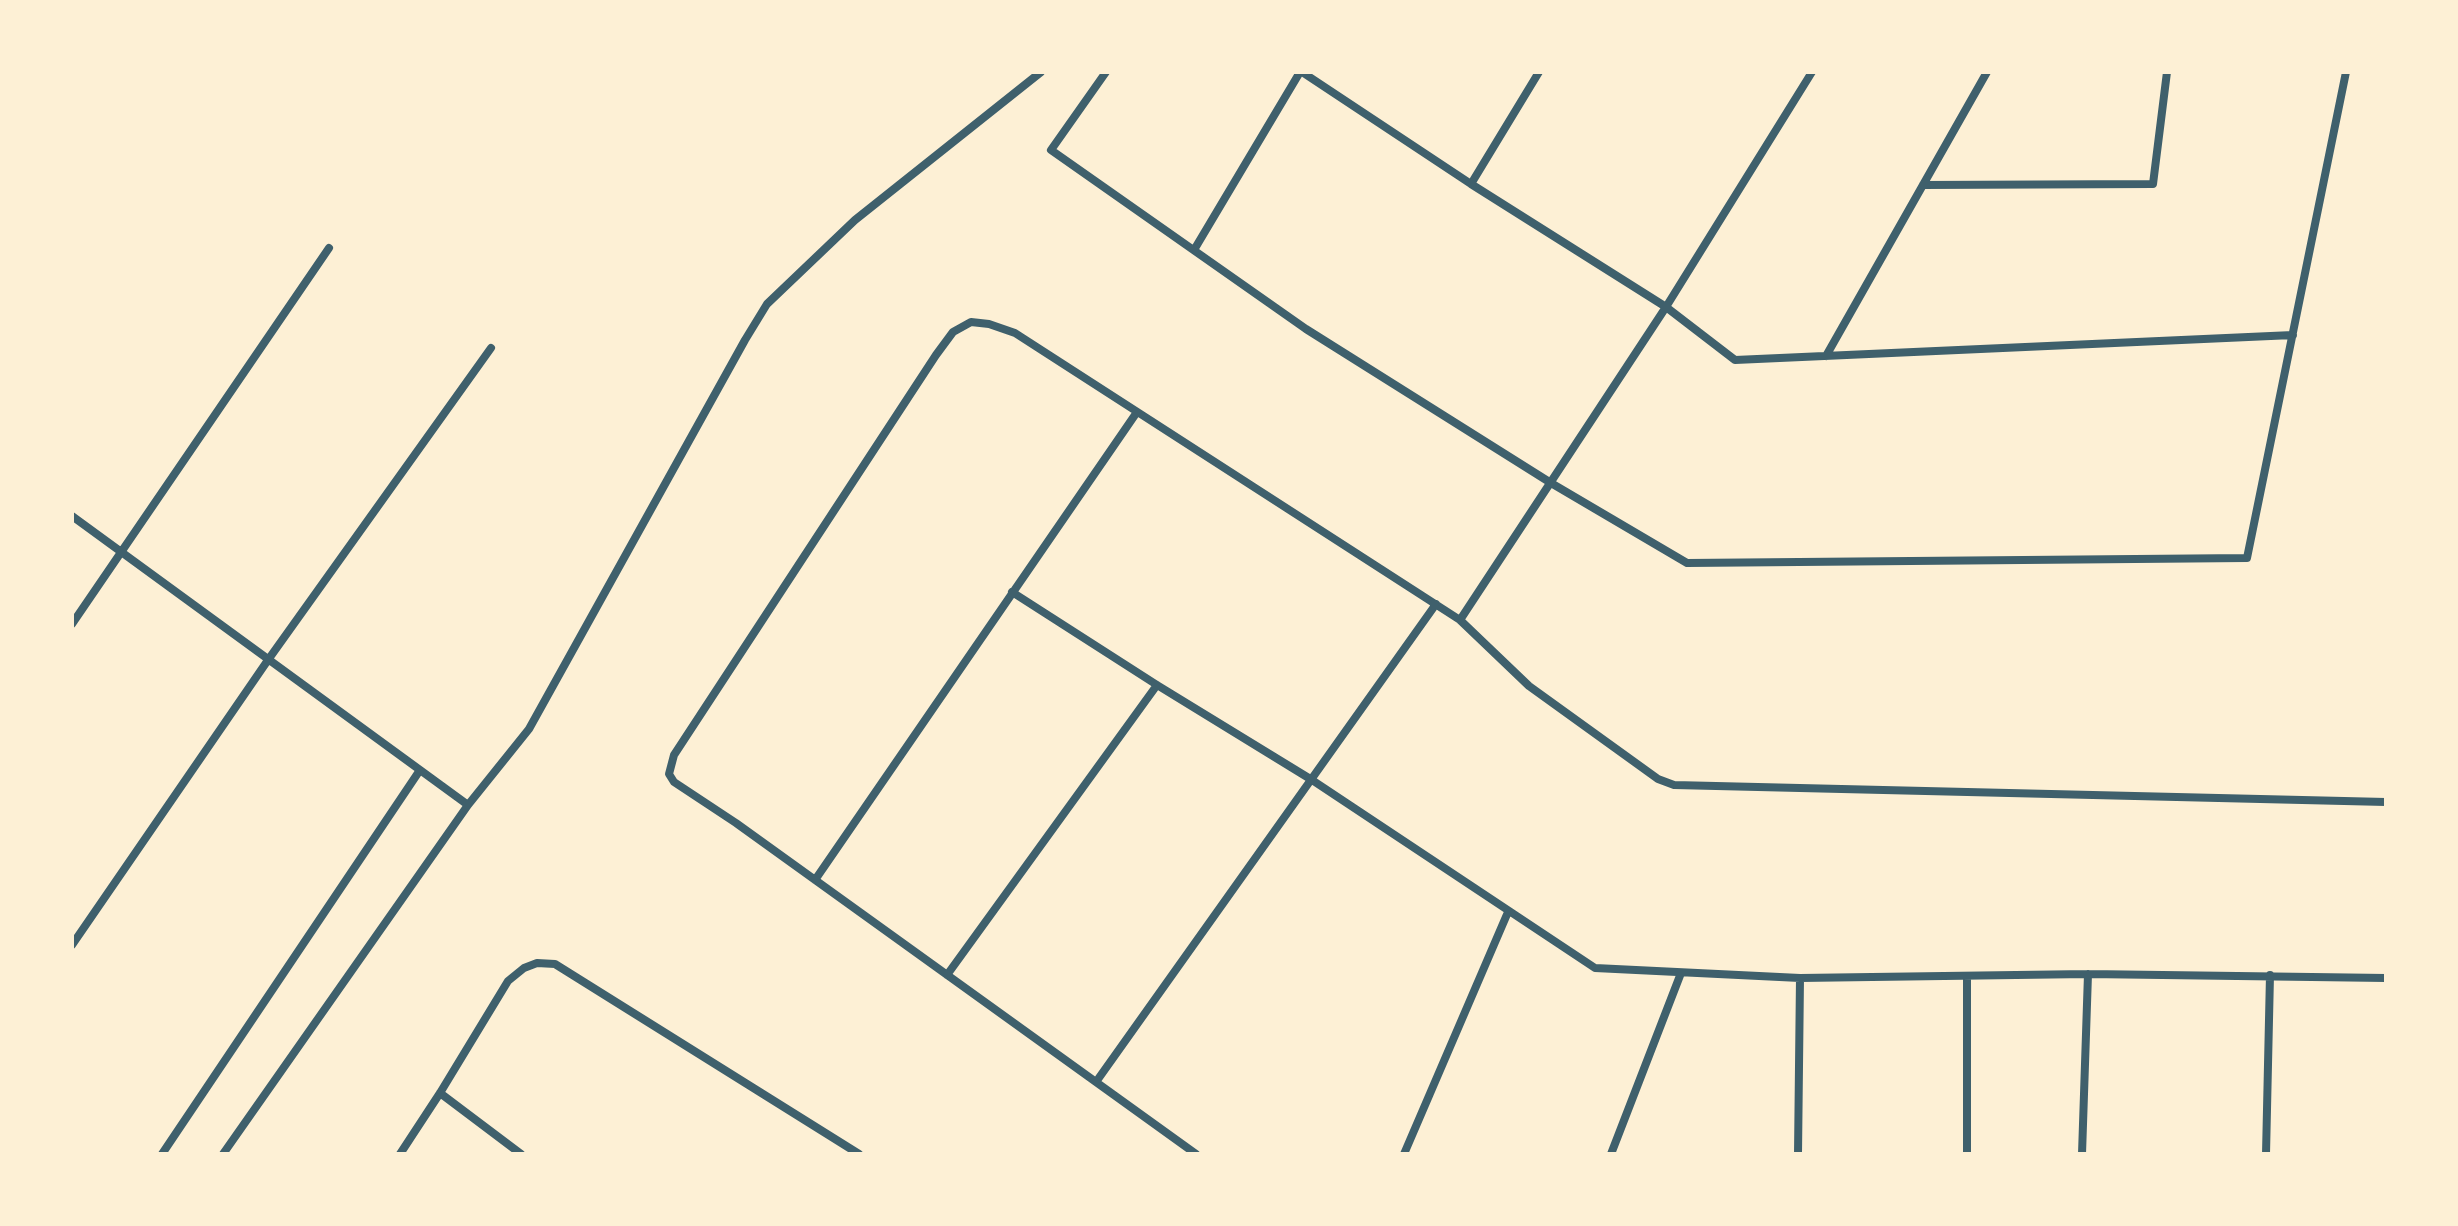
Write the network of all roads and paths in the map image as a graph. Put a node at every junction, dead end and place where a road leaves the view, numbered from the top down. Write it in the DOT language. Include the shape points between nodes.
graph roads {
  1 [pos="1041,72"];
  2 [pos="1106,72"];
  3 [pos="1301,72"];
  4 [pos="1539,72"];
  5 [pos="1812,72"];
  6 [pos="1987,72"];
  7 [pos="2167,72"];
  8 [pos="2346,72"];
  9 [pos="1471,184"];
  10 [pos="1923,185"];
  11 [pos="329,248"];
  12 [pos="1194,250"];
  13 [pos="1666,307"];
  14 [pos="2293,335"];
  15 [pos="491,348"];
  16 [pos="1826,356"];
  17 [pos="1137,412"];
  18 [pos="1551,483"];
  19 [pos="72,516"];
  20 [pos="122,552"];
  21 [pos="1012,592"];
  22 [pos="1436,604"];
  23 [pos="1460,620"];
  24 [pos="72,624"];
  25 [pos="268,660"];
  26 [pos="1157,685"];
  27 [pos="420,770"];
  28 [pos="1312,780"];
  29 [pos="2386,802"];
  30 [pos="468,805"];
  31 [pos="815,880"];
  32 [pos="1508,912"];
  33 [pos="72,945"];
  34 [pos="1681,973"];
  35 [pos="2088,974"];
  36 [pos="947,975"];
  37 [pos="2270,975"];
  38 [pos="1967,977"];
  39 [pos="1800,978"];
  40 [pos="2386,978"];
  41 [pos="1096,1082"];
  42 [pos="440,1093"];
  43 [pos="162,1154"];
  44 [pos="223,1154"];
  45 [pos="400,1154"];
  46 [pos="521,1154"];
  47 [pos="859,1154"];
  48 [pos="1196,1154"];
  49 [pos="1404,1154"];
  50 [pos="1611,1154"];
  51 [pos="1798,1154"];
  52 [pos="1967,1154"];
  53 [pos="2082,1154"];
  54 [pos="2266,1154"];
  1 -- 30 [label="street" via="855,220 767,304 529,729"];
  2 -- 12 [label="street" via="1051,150"];
  3 -- 9 [label="street"];
  3 -- 12 [label="street"];
  4 -- 9 [label="street"];
  5 -- 13 [label="street"];
  6 -- 10 [label="street"];
  7 -- 10 [label="street" via="2153,184"];
  8 -- 14 [label="street"];
  9 -- 13 [label="street"];
  10 -- 16 [label="street"];
  11 -- 20 [label="street"];
  12 -- 18 [label="street" via="1306,329"];
  13 -- 16 [label="street" via="1735,360"];
  13 -- 18 [label="street"];
  14 -- 16 [label="street"];
  14 -- 18 [label="street" via="2247,558 1687,563"];
  15 -- 25 [label="street"];
  17 -- 21 [label="street"];
  17 -- 22 [label="street"];
  17 -- 31 [label="street" via="1015,333 989,324 971,322 953,332 936,355 670,767 674,782"];
  18 -- 23 [label="street"];
  19 -- 20 [label="street"];
  20 -- 24 [label="street"];
  20 -- 25 [label="street"];
  21 -- 26 [label="street"];
  21 -- 31 [label="street"];
  22 -- 23 [label="street"];
  22 -- 28 [label="street"];
  23 -- 29 [label="street" via="1529,686 1658,779 1674,785"];
  25 -- 27 [label="street"];
  25 -- 33 [label="street"];
  26 -- 28 [label="street"];
  26 -- 36 [label="street"];
  27 -- 30 [label="street"];
  27 -- 43 [label="street"];
  28 -- 32 [label="street"];
  28 -- 41 [label="street"];
  30 -- 44 [label="street"];
  31 -- 36 [label="street"];
  32 -- 34 [label="street" via="1595,968"];
  32 -- 49 [label="street"];
  34 -- 39 [label="street"];
  34 -- 50 [label="street"];
  35 -- 37 [label="street"];
  35 -- 38 [label="street"];
  35 -- 53 [label="street"];
  36 -- 41 [label="street"];
  37 -- 40 [label="street"];
  37 -- 54 [label="street"];
  38 -- 39 [label="street"];
  38 -- 52 [label="street"];
  39 -- 51 [label="street"];
  41 -- 48 [label="street"];
  42 -- 45 [label="street"];
  42 -- 46 [label="street"];
  42 -- 47 [label="street" via="508,981 537,963 555,964"];
}
